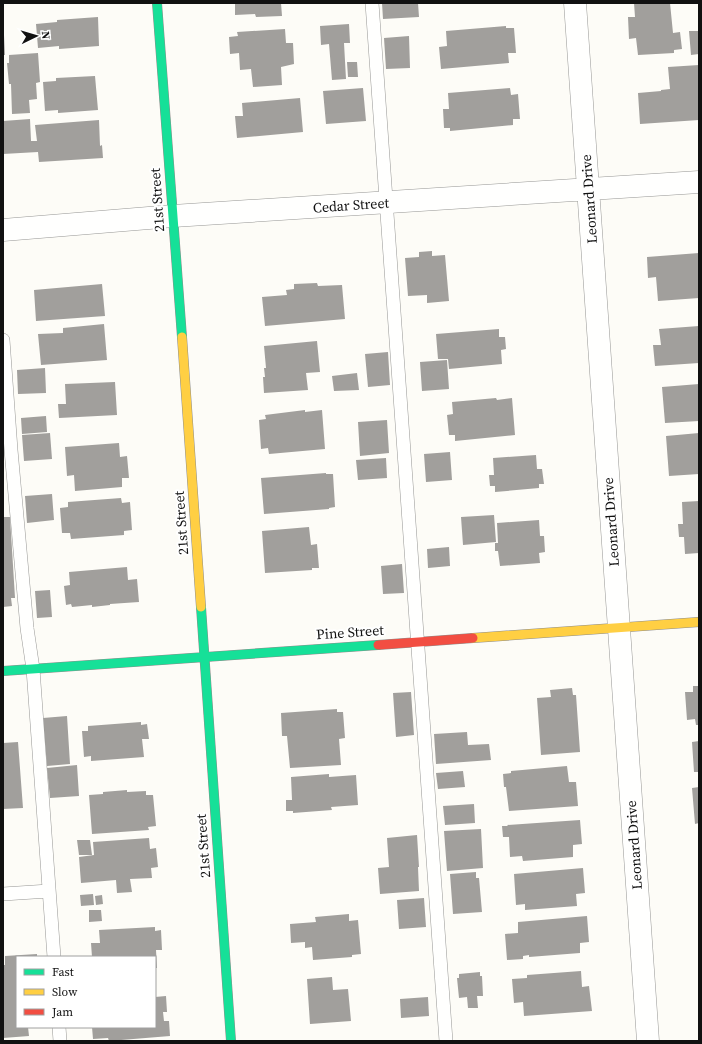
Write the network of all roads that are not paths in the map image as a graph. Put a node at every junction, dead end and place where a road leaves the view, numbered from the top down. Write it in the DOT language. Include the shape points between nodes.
graph roads {
  1 [pos="157,3"];
  2 [pos="372,3"];
  3 [pos="575,3"];
  4 [pos="699,182"];
  5 [pos="588,190"];
  6 [pos="386,202"];
  7 [pos="173,216"];
  8 [pos="3,230"];
  9 [pos="3,340"];
  10 [pos="7,450"];
  11 [pos="699,622"];
  12 [pos="619,628"];
  13 [pos="417,642"];
  14 [pos="205,657"];
  15 [pos="32,669"];
  16 [pos="3,671"];
  17 [pos="49,891"];
  18 [pos="3,894"];
  19 [pos="54,956"];
  20 [pos="59,1028"];
  21 [pos="60,1041"];
  22 [pos="231,1041"];
  23 [pos="446,1041"];
  24 [pos="648,1041"];
  1 -- 7 [label="street, 21st Street"];
  2 -- 6 [label="lane"];
  3 -- 5 [label="street, Leonard Drive"];
  4 -- 5 [label="street, Cedar Street"];
  5 -- 6 [label="street, Cedar Street"];
  5 -- 12 [label="street, Leonard Drive"];
  6 -- 7 [label="street, Cedar Street"];
  6 -- 13 [label="lane"];
  7 -- 8 [label="street, Cedar Street"];
  7 -- 14 [label="street, 21st Street"];
  9 -- 10 [label="lane"];
  10 -- 15 [label="lane"];
  11 -- 12 [label="street, Pine Street"];
  12 -- 13 [label="street, Pine Street"];
  12 -- 24 [label="street, Leonard Drive"];
  13 -- 14 [label="street, Pine Street"];
  13 -- 23 [label="lane"];
  14 -- 15 [label="street, Pine Street"];
  14 -- 22 [label="street, 21st Street"];
  15 -- 16 [label="street, Pine Street"];
  15 -- 17 [label="lane"];
  17 -- 18 [label="lane"];
  17 -- 19 [label="lane"];
  20 -- 21 [label="lane"];
}
